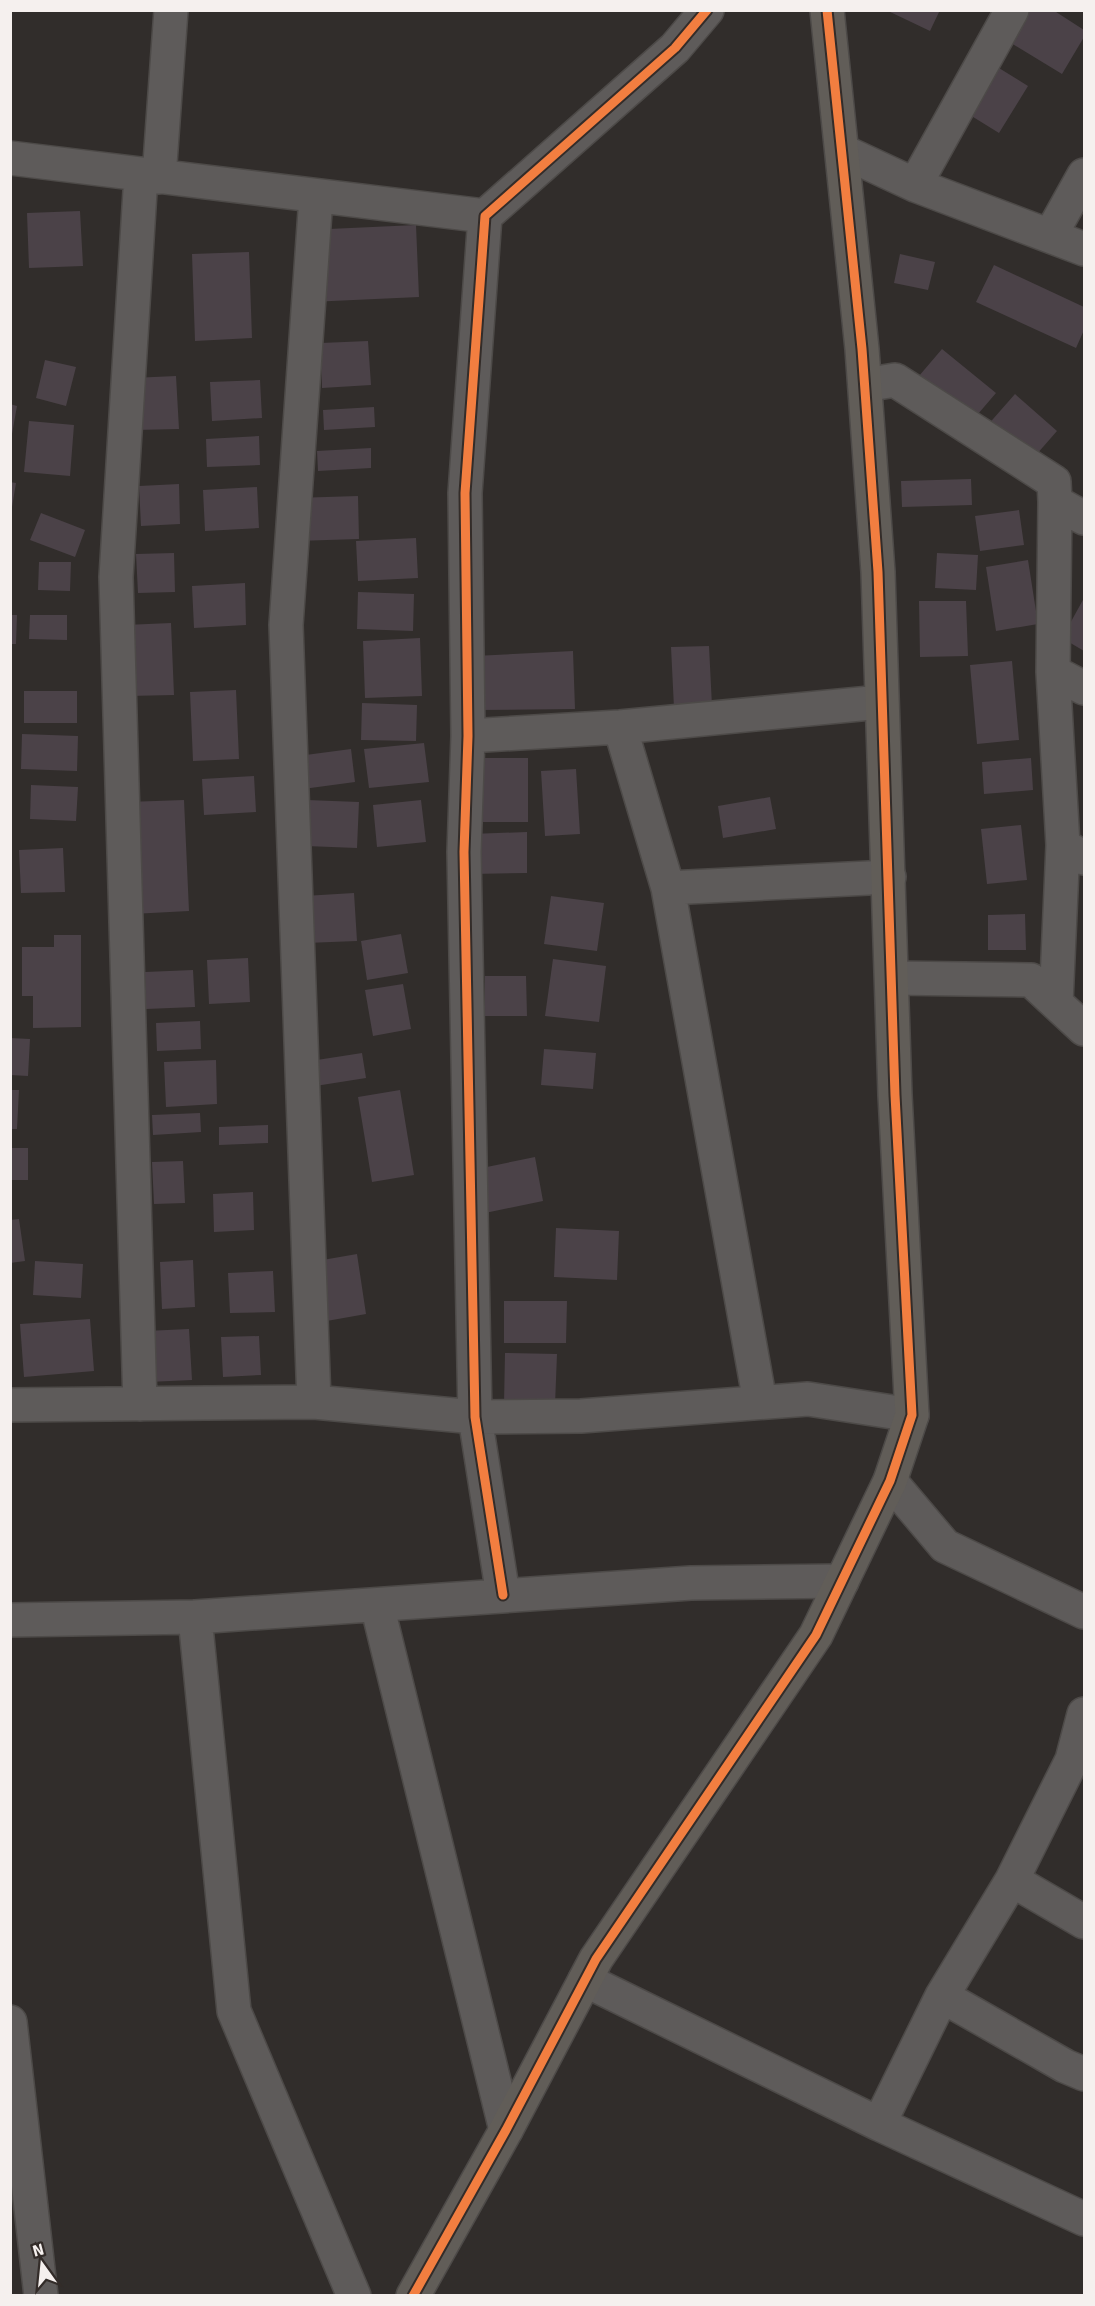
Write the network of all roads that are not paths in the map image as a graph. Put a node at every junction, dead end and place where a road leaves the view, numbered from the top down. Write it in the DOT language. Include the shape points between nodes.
graph roads {
  1 [pos="171,10"];
  2 [pos="827,10"];
  3 [pos="1012,10"];
  4 [pos="703,11"];
  5 [pos="842,151"];
  6 [pos="10,158"];
  7 [pos="1084,175"];
  8 [pos="150,176"];
  9 [pos="915,185"];
  10 [pos="316,197"];
  11 [pos="485,216"];
  12 [pos="1050,236"];
  13 [pos="1084,249"];
  14 [pos="865,385"];
  15 [pos="1055,502"];
  16 [pos="1084,518"];
  17 [pos="1053,672"];
  18 [pos="1084,688"];
  19 [pos="881,702"];
  20 [pos="620,727"];
  21 [pos="468,736"];
  22 [pos="1074,852"];
  23 [pos="889,877"];
  24 [pos="668,888"];
  25 [pos="892,978"];
  26 [pos="1056,1003"];
  27 [pos="1084,1029"];
  28 [pos="314,1402"];
  29 [pos="760,1402"];
  30 [pos="140,1404"];
  31 [pos="10,1405"];
  32 [pos="912,1415"];
  33 [pos="475,1417"];
  34 [pos="890,1481"];
  35 [pos="842,1581"];
  36 [pos="503,1595"];
  37 [pos="377,1605"];
  38 [pos="1084,1612"];
  39 [pos="195,1617"];
  40 [pos="10,1620"];
  41 [pos="1084,1714"];
  42 [pos="1078,1763"];
  43 [pos="1012,1880"];
  44 [pos="1084,1922"];
  45 [pos="585,1980"];
  46 [pos="942,1996"];
  47 [pos="10,2022"];
  48 [pos="1084,2074"];
  49 [pos="879,2124"];
  50 [pos="506,2130"];
  51 [pos="1084,2219"];
  52 [pos="41,2295"];
  53 [pos="354,2295"];
  54 [pos="413,2295"];
  1 -- 8 [label="street"];
  2 -- 5 [label="street"];
  3 -- 9 [label="street"];
  4 -- 11 [label="street" via="675,48"];
  5 -- 9 [label="street"];
  5 -- 14 [label="street"];
  6 -- 8 [label="street"];
  7 -- 12 [label="street"];
  8 -- 10 [label="street"];
  8 -- 30 [label="street" via="116,577"];
  9 -- 12 [label="street"];
  10 -- 11 [label="street"];
  10 -- 28 [label="street" via="286,625"];
  11 -- 21 [label="street" via="465,493"];
  12 -- 13 [label="street"];
  14 -- 15 [label="street" via="895,380 1054,482"];
  14 -- 19 [label="street" via="878,572"];
  15 -- 16 [label="street"];
  15 -- 17 [label="street"];
  17 -- 18 [label="street"];
  17 -- 22 [label="street"];
  19 -- 20 [label="street"];
  19 -- 23 [label="street"];
  20 -- 21 [label="street"];
  20 -- 24 [label="street"];
  21 -- 33 [label="street" via="464,852"];
  22 -- 26 [label="street"];
  23 -- 24 [label="street"];
  23 -- 25 [label="street"];
  24 -- 29 [label="street"];
  25 -- 26 [label="street" via="1031,980"];
  25 -- 32 [label="street"];
  26 -- 27 [label="street"];
  28 -- 30 [label="street"];
  28 -- 33 [label="street"];
  29 -- 32 [label="street" via="808,1399"];
  29 -- 33 [label="street" via="582,1416"];
  30 -- 31 [label="street"];
  32 -- 34 [label="street"];
  33 -- 36 [label="street"];
  34 -- 35 [label="street"];
  34 -- 38 [label="street" via="945,1546"];
  35 -- 36 [label="street" via="691,1583"];
  35 -- 45 [label="street" via="816,1635"];
  36 -- 37 [label="street"];
  37 -- 39 [label="street"];
  37 -- 50 [label="street"];
  39 -- 40 [label="street"];
  39 -- 53 [label="street" via="234,2011"];
  41 -- 42 [label="street"];
  42 -- 43 [label="street"];
  43 -- 44 [label="street"];
  43 -- 46 [label="street"];
  45 -- 49 [label="street"];
  45 -- 50 [label="street"];
  46 -- 48 [label="street"];
  46 -- 49 [label="street"];
  47 -- 52 [label="street"];
  49 -- 51 [label="street"];
  50 -- 54 [label="street"];
}
